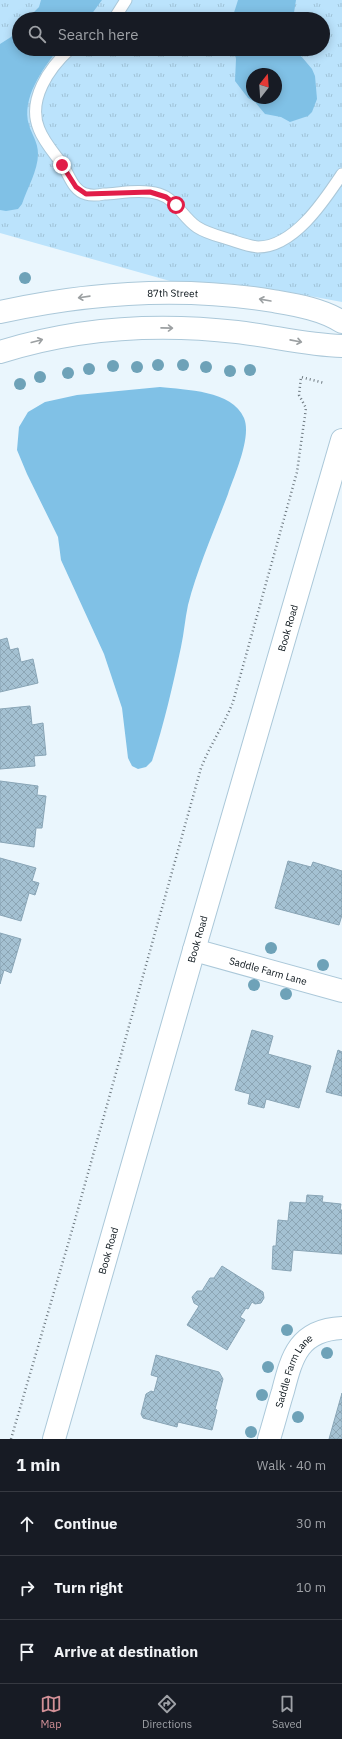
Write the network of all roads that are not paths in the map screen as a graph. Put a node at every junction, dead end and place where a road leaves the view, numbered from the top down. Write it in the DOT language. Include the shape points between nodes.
graph roads {
  1 [pos="126,0"];
  2 [pos="118,12"];
  3 [pos="64,56"];
  4 [pos="342,174"];
  5 [pos="0,312"];
  6 [pos="342,322"];
  7 [pos="342,346"];
  8 [pos="0,352"];
  9 [pos="342,440"];
  10 [pos="194,950"];
  11 [pos="342,991"];
  12 [pos="342,1328"];
  13 [pos="54,1439"];
  14 [pos="269,1439"];
  1 -- 2 [label="lane"];
  3 -- 4 [label="lane" via="40,89 36,100 36,120 39,130 76,187 86,194 158,194 176,205 197,228 248,246 259,247 278,242 300,227"];
  6 -- 5 [label="street, 87th Street, one-way" via="332,316 294,305 234,295 188,292 94,296 40,303"];
  8 -- 7 [label="street, one-way" via="75,334 153,328 237,332 318,346"];
  9 -- 10 [label="street, Book Road"];
  10 -- 11 [label="street, Saddle Farm Lane"];
  10 -- 13 [label="street, Book Road"];
  12 -- 14 [label="street, Saddle Farm Lane" via="327,1329 316,1334 307,1340 293,1357"];
}
